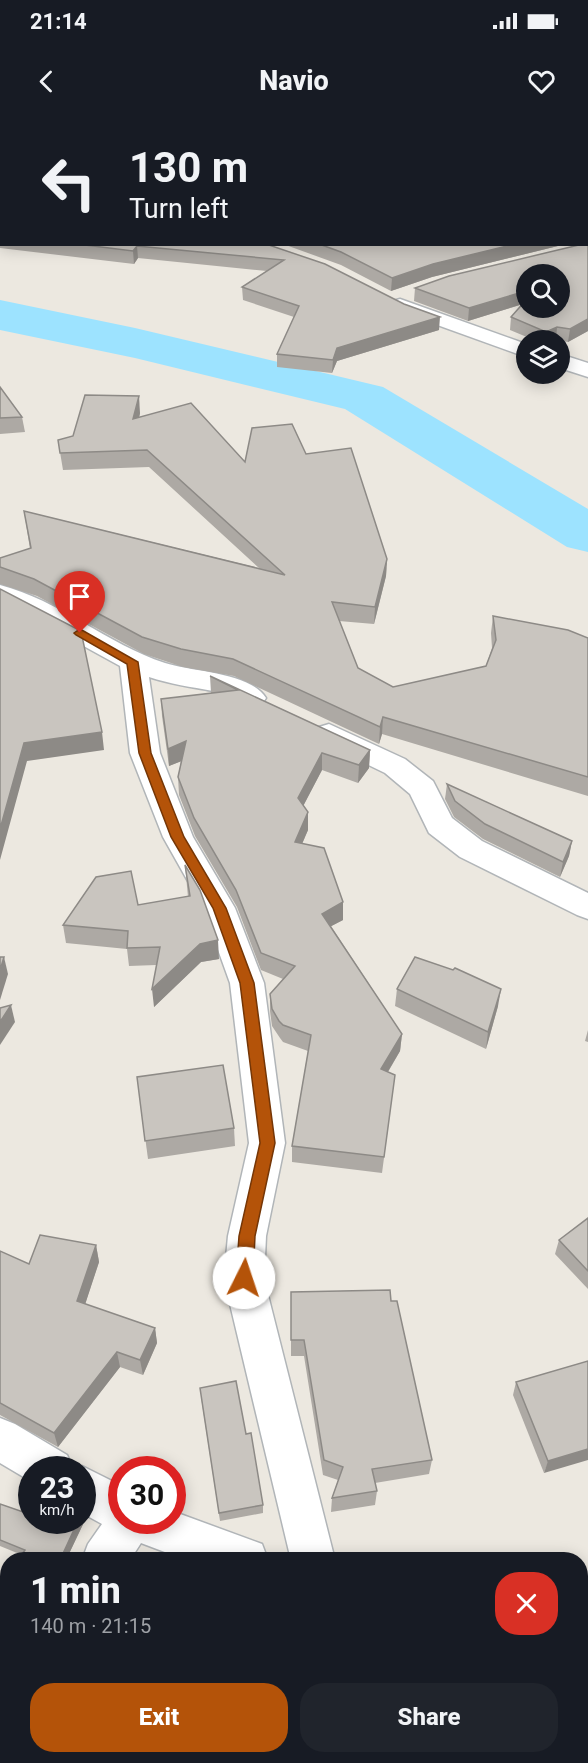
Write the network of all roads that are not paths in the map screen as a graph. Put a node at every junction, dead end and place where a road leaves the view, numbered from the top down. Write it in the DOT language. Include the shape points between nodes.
graph roads {
  1 [pos="420,290"];
  2 [pos="516,348"];
  3 [pos="570,364"];
  4 [pos="588,370"];
  5 [pos="0,593"];
  6 [pos="133,662"];
  7 [pos="277,710"];
  8 [pos="309,725"];
  9 [pos="588,907"];
  10 [pos="0,1439"];
  11 [pos="29,1456"];
  12 [pos="121,1534"];
  13 [pos="176,1534"];
  14 [pos="109,1552"];
  15 [pos="224,1552"];
  16 [pos="311,1552"];
  1 -- 2 [label="street" via="385,298"];
  3 -- 4 [label="street"];
  5 -- 6 [label="street"];
  6 -- 7 [label="street" via="179,677 223,684"];
  6 -- 16 [label="street" via="145,753 178,837 219,908 247,983 267,1143 247,1236 244,1278"];
  8 -- 9 [label="street" via="395,766 422,788 440,825 471,849"];
  10 -- 11 [label="street"];
  12 -- 14 [label="street"];
  13 -- 15 [label="street"];
}
